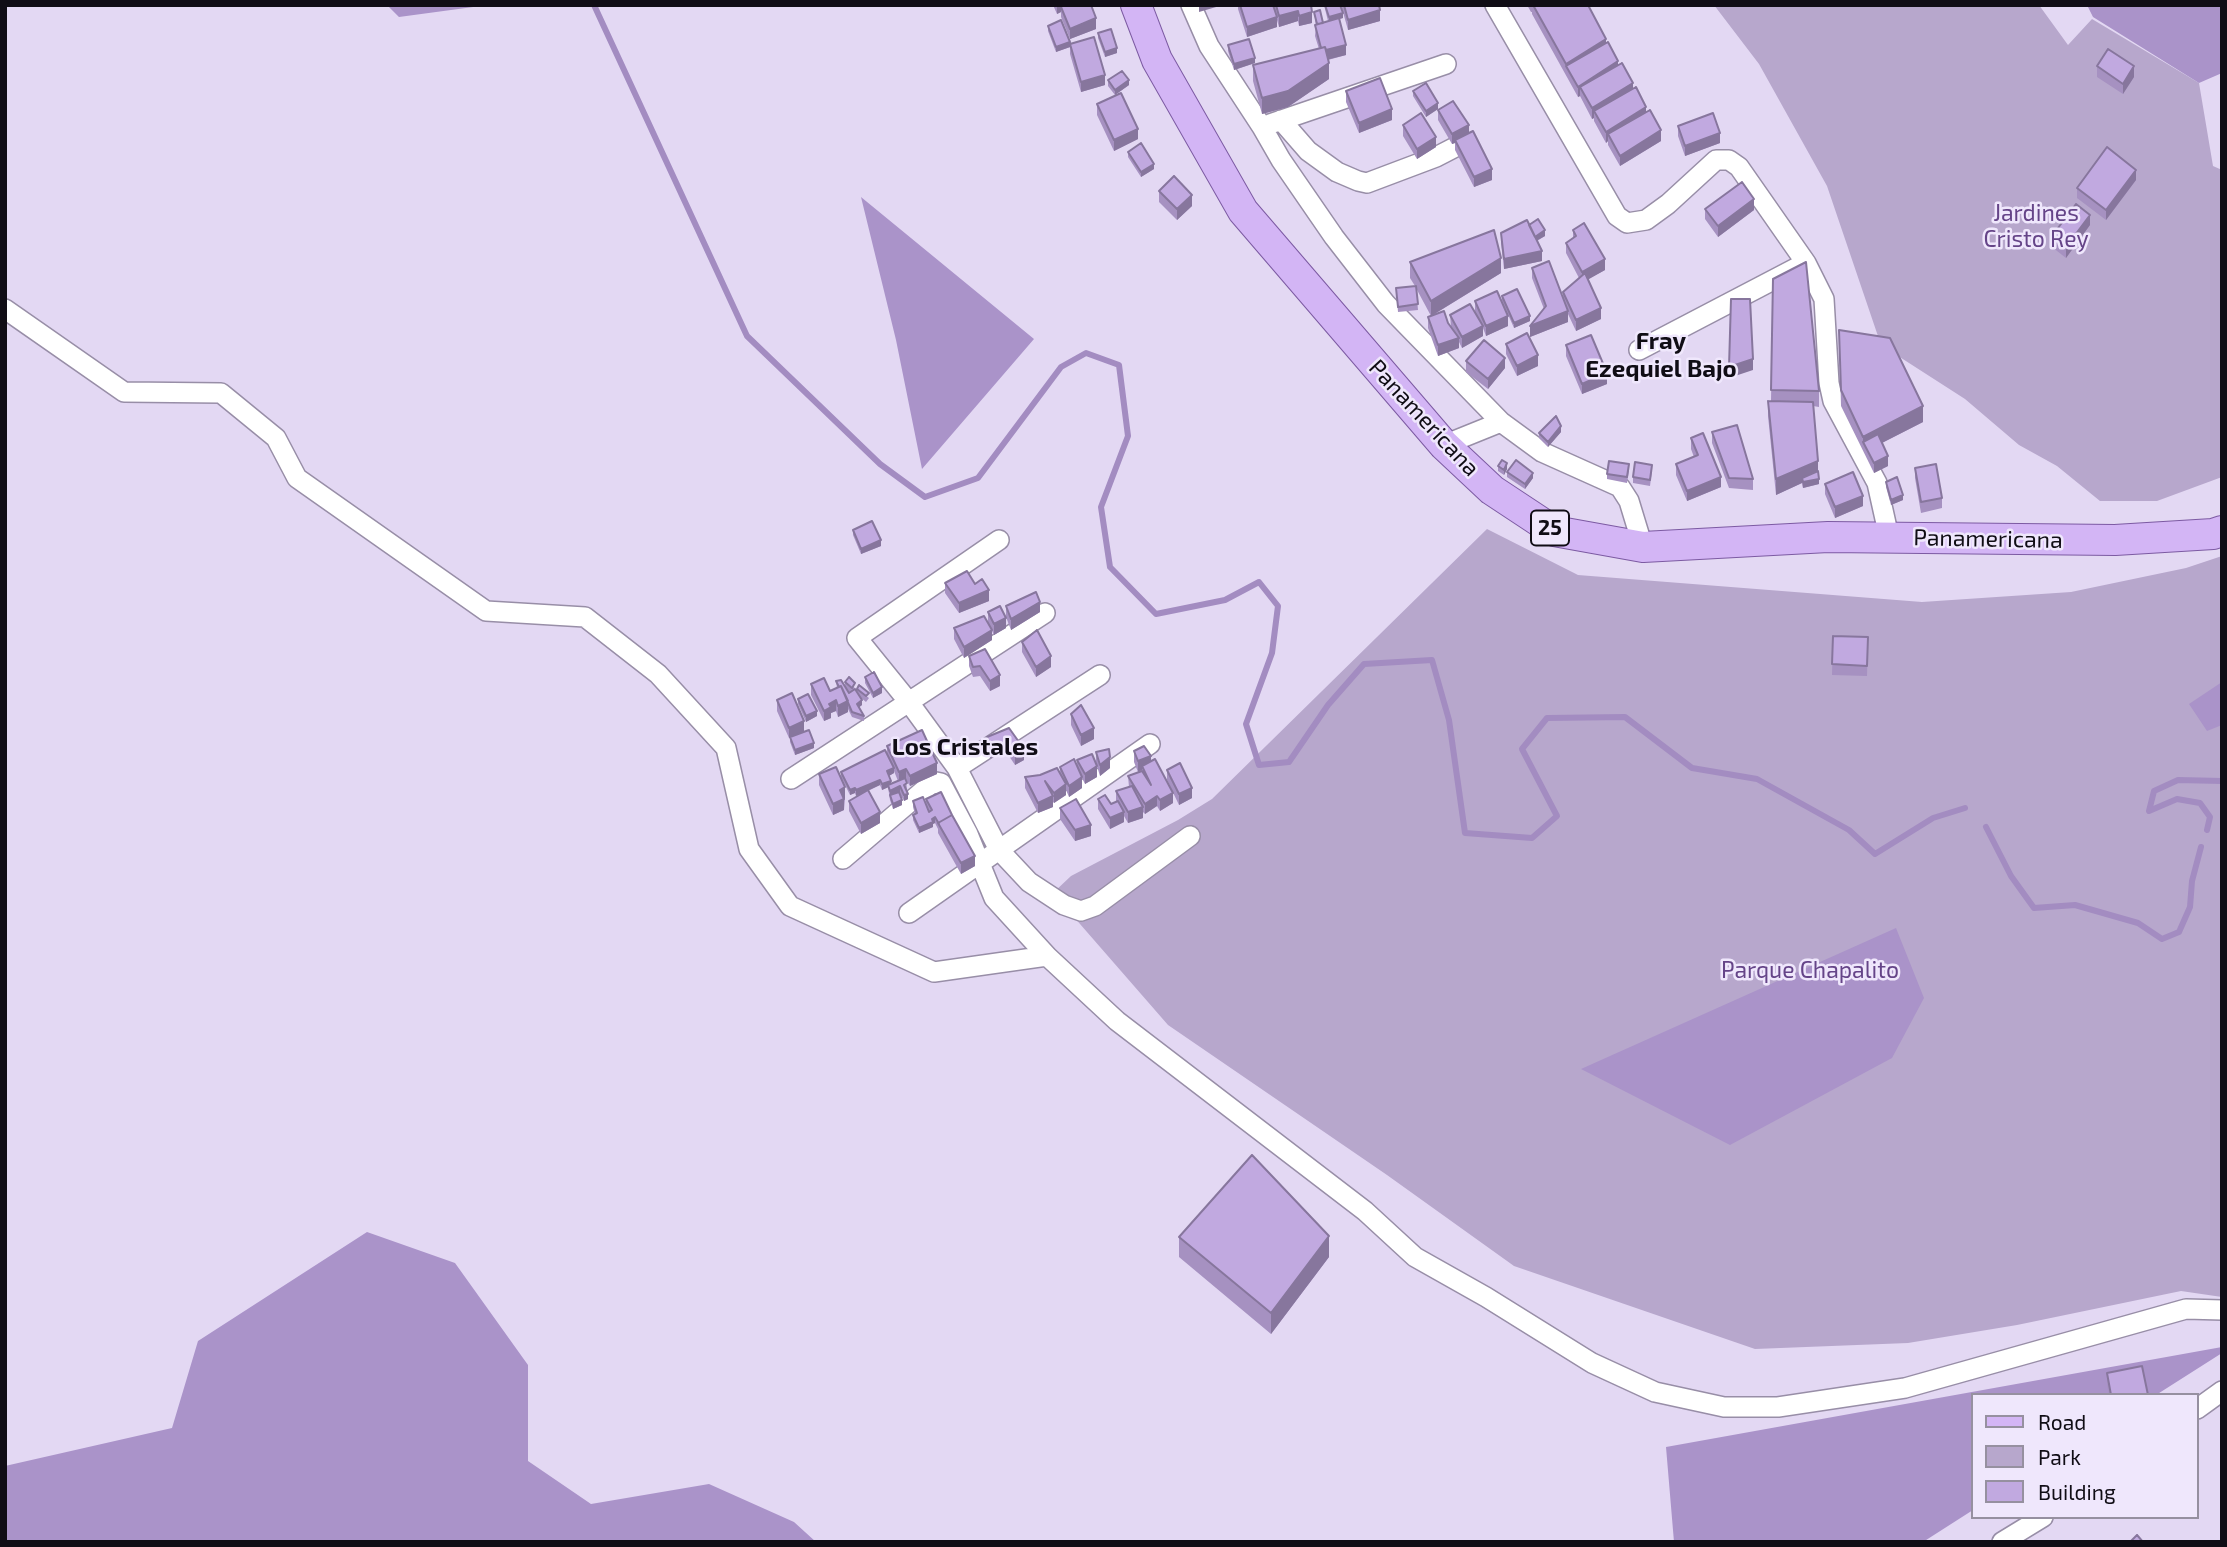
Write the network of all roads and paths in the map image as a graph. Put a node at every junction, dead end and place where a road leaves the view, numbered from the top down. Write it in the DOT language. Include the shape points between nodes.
graph roads {
  1 [pos="1136,5"];
  2 [pos="1191,5"];
  3 [pos="1495,5"];
  4 [pos="1446,64"];
  5 [pos="1271,124"];
  6 [pos="1465,142"];
  7 [pos="1806,263"];
  8 [pos="5,309"];
  9 [pos="1639,351"];
  10 [pos="1501,422"];
  11 [pos="1444,445"];
  12 [pos="2222,531"];
  13 [pos="1889,537"];
  14 [pos="999,540"];
  15 [pos="1643,547"];
  16 [pos="1045,613"];
  17 [pos="1100,675"];
  18 [pos="908,701"];
  19 [pos="1150,744"];
  20 [pos="957,768"];
  21 [pos="791,779"];
  22 [pos="1190,836"];
  23 [pos="999,850"];
  24 [pos="843,859"];
  25 [pos="979,863"];
  26 [pos="909,913"];
  27 [pos="1047,956"];
  28 [pos="2222,1310"];
  29 [pos="2222,1391"];
  30 [pos="2199,1408"];
  31 [pos="2040,1519"];
  32 [pos="2003,1542"];
  1 -- 11 [label="main road, Panamericana / 25" via="1157,60 1244,211"];
  2 -- 5 [label="street" via="1209,46"];
  3 -- 7 [label="street" via="1617,216 1627,223 1646,220 1716,160 1729,160 1739,167"];
  4 -- 5 [label="street"];
  5 -- 6 [label="street" via="1337,172 1367,183"];
  5 -- 10 [label="street" via="1281,160 1385,304"];
  7 -- 9 [label="street"];
  7 -- 13 [label="street" via="1824,299 1833,401 1877,483"];
  8 -- 27 [label="street" via="124,392 221,393 276,438 297,478 486,611 584,617 658,674 726,748 748,849 790,906 934,972"];
  10 -- 11 [label="street"];
  10 -- 15 [label="street" via="1542,452 1620,488 1629,501"];
  11 -- 15 [label="main road, Panamericana / 25" via="1492,490 1554,531"];
  12 -- 13 [label="main road, Panamericana / 25" via="2115,540"];
  13 -- 15 [label="main road, Panamericana / 25"];
  14 -- 18 [label="street" via="857,638"];
  16 -- 18 [label="street"];
  17 -- 20 [label="street"];
  18 -- 20 [label="street"];
  18 -- 21 [label="street"];
  19 -- 23 [label="street"];
  20 -- 23 [label="street"];
  22 -- 23 [label="street" via="1095,906 1081,911 1029,882"];
  23 -- 25 [label="street"];
  24 -- 25 [label="street" via="936,782 941,783"];
  25 -- 26 [label="street"];
  25 -- 27 [label="street" via="994,898"];
  27 -- 28 [label="street" via="1117,1021 1365,1211 1415,1257 1592,1363 1655,1392 1724,1407 1778,1407 1905,1388 2186,1309"];
  29 -- 30 [label="street"];
  31 -- 32 [label="street"];
}
